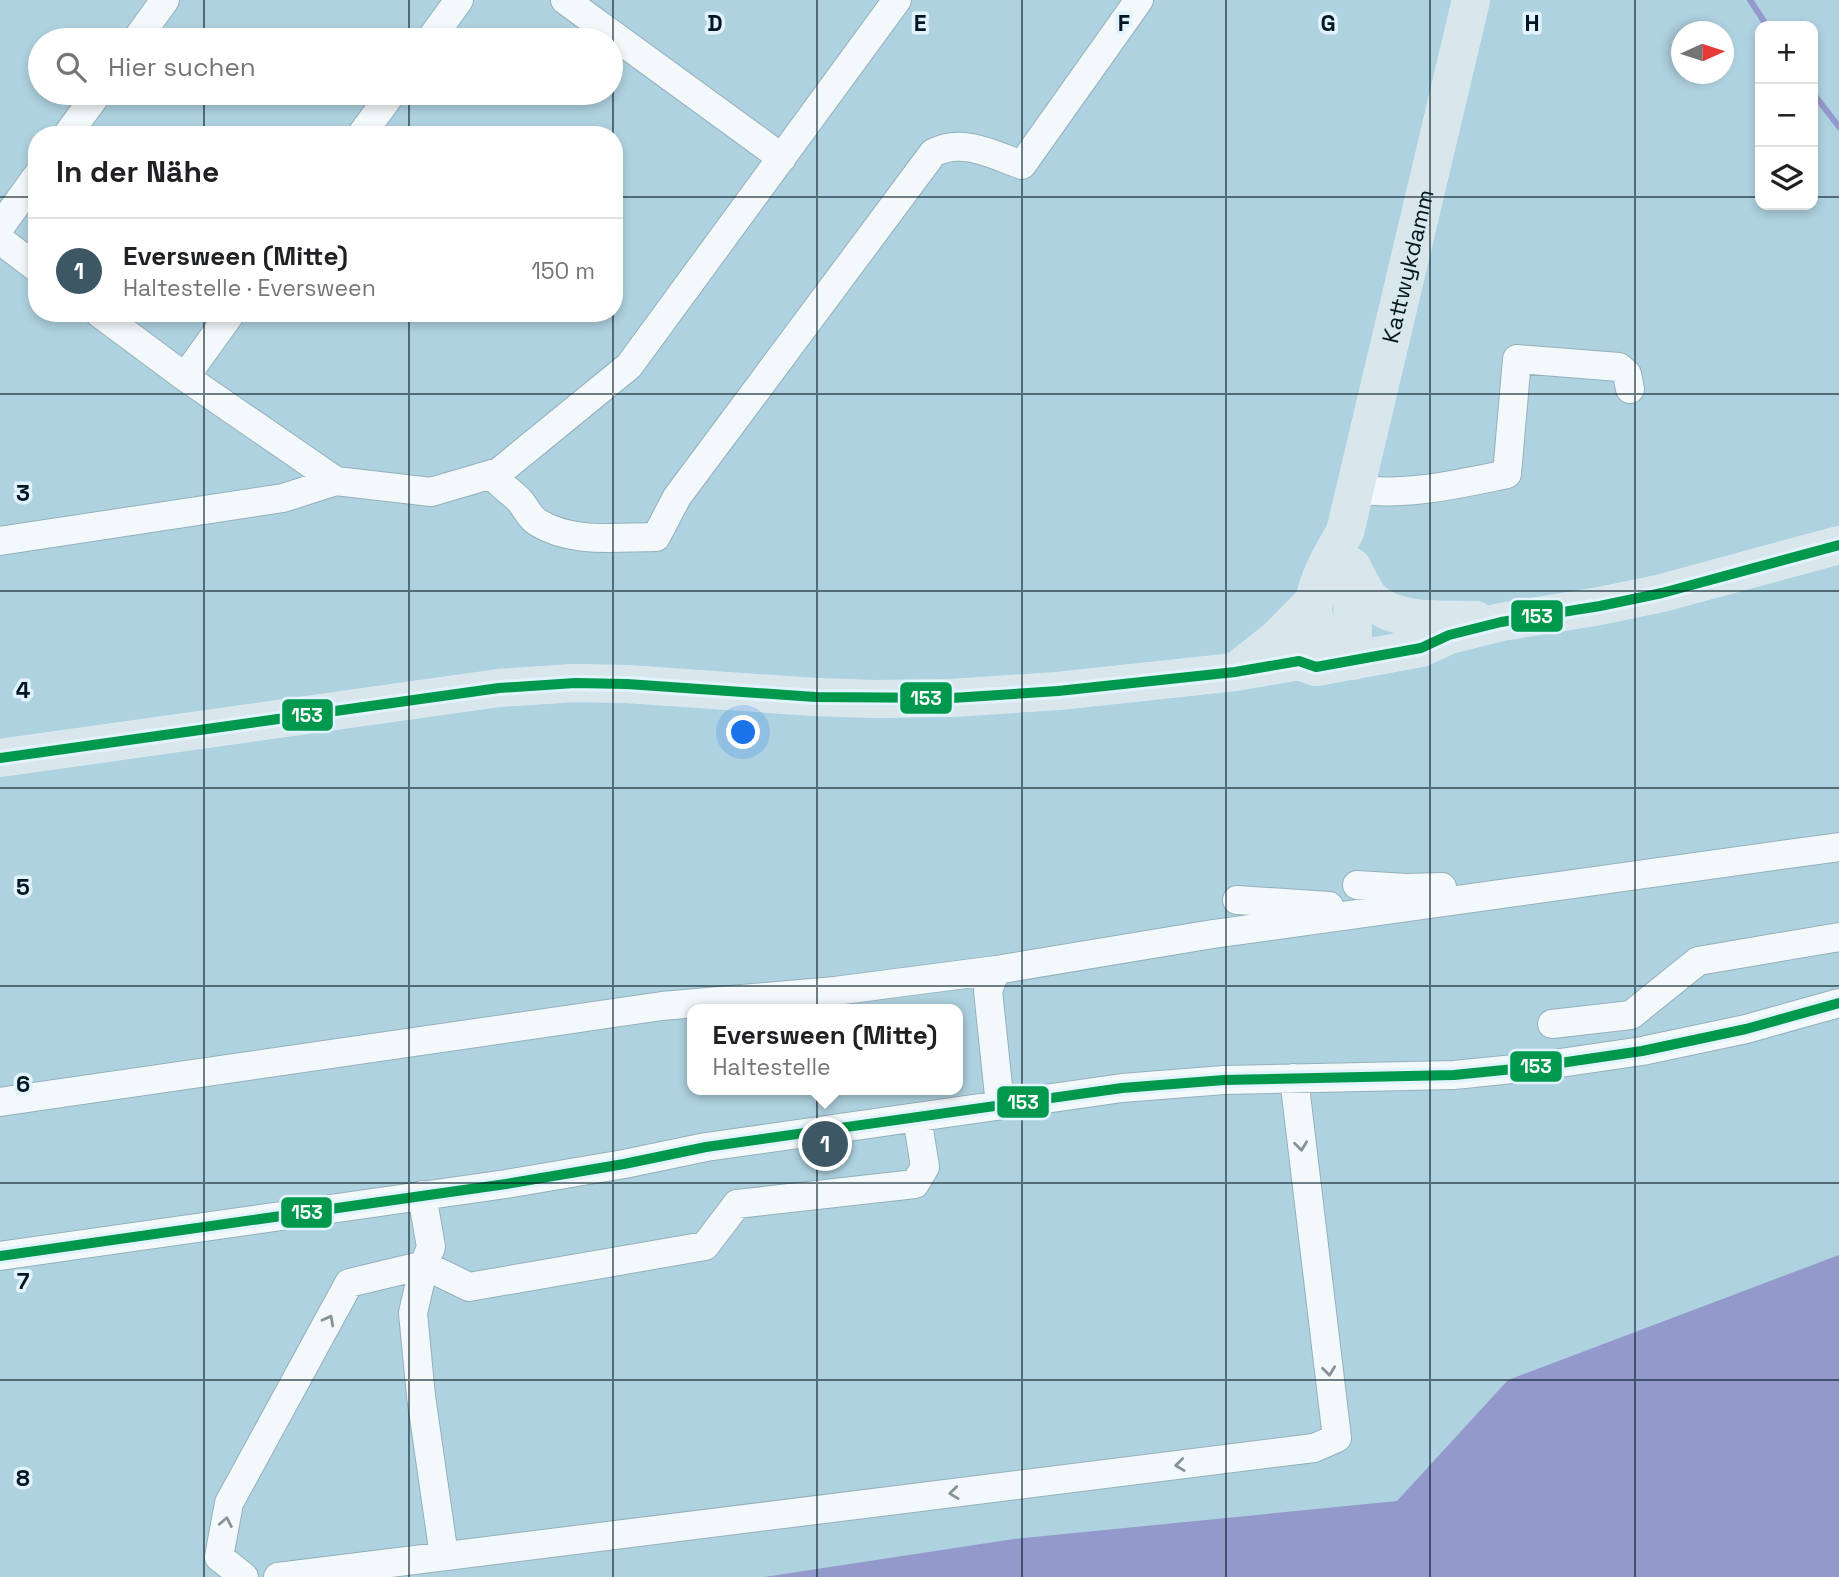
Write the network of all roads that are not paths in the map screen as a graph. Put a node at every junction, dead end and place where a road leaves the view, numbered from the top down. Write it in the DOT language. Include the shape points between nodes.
graph roads {
  1 [pos="165,0"];
  2 [pos="459,0"];
  3 [pos="565,0"];
  4 [pos="897,0"];
  5 [pos="1139,0"];
  6 [pos="1471,0"];
  7 [pos="145,28"];
  8 [pos="439,28"];
  9 [pos="603,28"];
  10 [pos="623,42"];
  11 [pos="89,105"];
  12 [pos="383,105"];
  13 [pos="74,126"];
  14 [pos="368,126"];
  15 [pos="782,158"];
  16 [pos="28,188"];
  17 [pos="0,227"];
  18 [pos="0,240"];
  19 [pos="28,261"];
  20 [pos="111,322"];
  21 [pos="225,322"];
  22 [pos="185,377"];
  23 [pos="1630,389"];
  24 [pos="492,474"];
  25 [pos="337,481"];
  26 [pos="1354,489"];
  27 [pos="1345,532"];
  28 [pos="0,541"];
  29 [pos="1839,545"];
  30 [pos="1352,567"];
  31 [pos="1313,602"];
  32 [pos="1501,622"];
  33 [pos="1329,656"];
  34 [pos="1235,672"];
  35 [pos="0,758"];
  36 [pos="1839,847"];
  37 [pos="1357,885"];
  38 [pos="1539,887"];
  39 [pos="1237,900"];
  40 [pos="1390,910"];
  41 [pos="1839,937"];
  42 [pos="996,970"];
  43 [pos="1839,1003"];
  44 [pos="1552,1024"];
  45 [pos="1294,1078"];
  46 [pos="0,1102"];
  47 [pos="1000,1105"];
  48 [pos="917,1117"];
  49 [pos="422,1195"];
  50 [pos="0,1256"];
  51 [pos="424,1265"];
  52 [pos="444,1556"];
  53 [pos="244,1577"];
  54 [pos="278,1577"];
  1 -- 7 [label="street"];
  2 -- 8 [label="street"];
  3 -- 9 [label="street"];
  4 -- 15 [label="street"];
  5 -- 24 [label="street" via="1022,164 957,145 933,153 677,497 656,537 563,535 535,521"];
  6 -- 26 [label="main road, Kattwykdamm"];
  10 -- 15 [label="street"];
  11 -- 13 [label="street"];
  12 -- 14 [label="street"];
  15 -- 24 [label="street" via="629,366"];
  16 -- 17 [label="street"];
  18 -- 19 [label="street"];
  20 -- 22 [label="street"];
  21 -- 22 [label="street"];
  22 -- 25 [label="street"];
  23 -- 26 [label="street" via="1627,374 1619,366 1517,359 1507,474 1412,489"];
  24 -- 25 [label="street" via="431,492"];
  25 -- 28 [label="street" via="283,498"];
  26 -- 27 [label="main road, Kattwykdamm"];
  27 -- 30 [label="main road, Kattwykdamm"];
  27 -- 31 [label="main road, Kattwykdamm"];
  29 -- 32 [label="main road" via="1631,600"];
  30 -- 32 [label="main road" via="1368,596 1389,611 1411,617"];
  30 -- 33 [label="main road, Kattwykdamm"];
  31 -- 33 [label="main road, Kattwykdamm"];
  31 -- 34 [label="main road"];
  32 -- 33 [label="main road" via="1449,635 1421,649"];
  33 -- 34 [label="main road"];
  34 -- 35 [label="main road" via="952,698 876,699 575,683 433,696"];
  36 -- 38 [label="street"];
  37 -- 38 [label="street"];
  38 -- 40 [label="street"];
  39 -- 40 [label="street"];
  40 -- 42 [label="street"];
  41 -- 44 [label="street" via="1698,961 1631,1015"];
  42 -- 46 [label="street" via="835,991 662,1006"];
  42 -- 47 [label="street" via="988,991"];
  43 -- 45 [label="street" via="1642,1051 1533,1067 1454,1075"];
  45 -- 47 [label="street" via="1167,1084"];
  45 -- 52 [label="street, one-way" via="1337,1438 1314,1448"];
  47 -- 48 [label="street"];
  48 -- 49 [label="street"];
  48 -- 51 [label="street" via="925,1167 915,1184 737,1204 705,1246 469,1287"];
  49 -- 50 [label="street"];
  49 -- 51 [label="street" via="431,1247"];
  51 -- 52 [label="street" via="413,1313"];
  53 -- 51 [label="street, one-way" via="219,1557 229,1503 349,1283"];
  52 -- 54 [label="street"];
}
